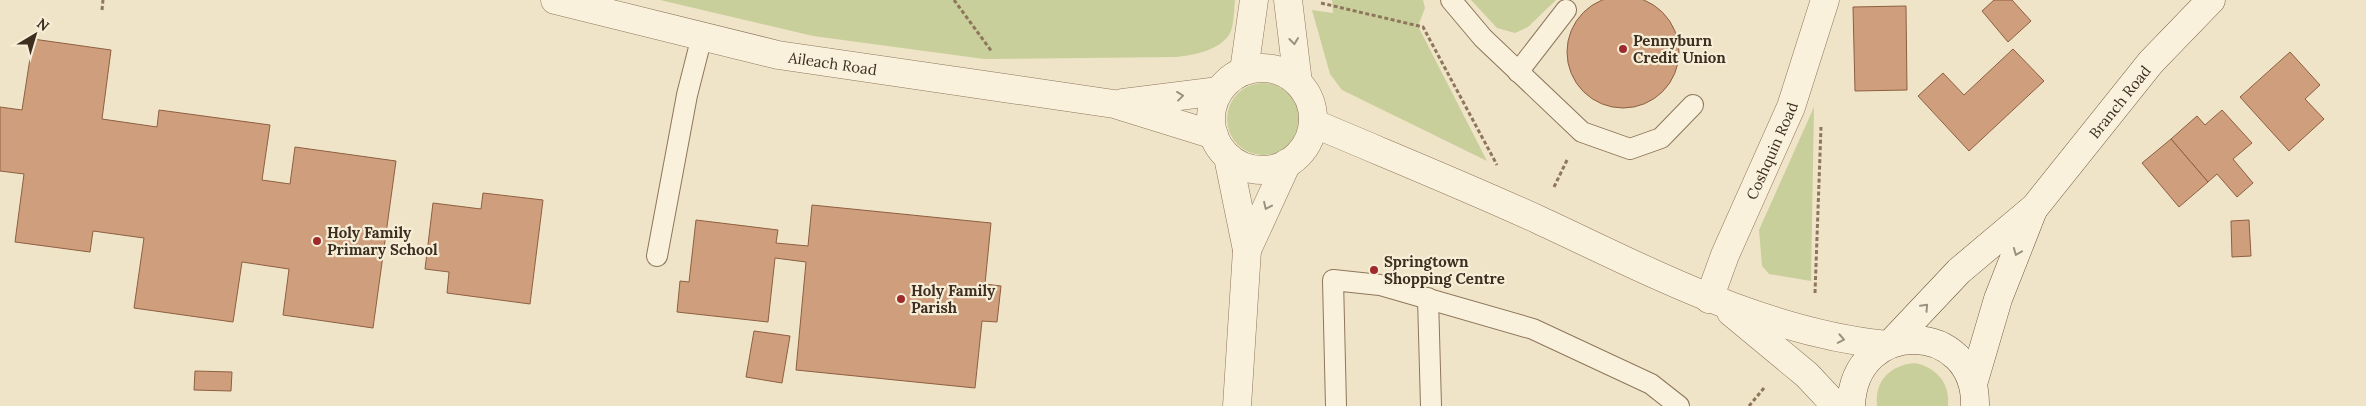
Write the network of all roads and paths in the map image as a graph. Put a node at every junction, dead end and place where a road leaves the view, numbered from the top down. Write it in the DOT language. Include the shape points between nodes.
graph roads {
  1 [pos="103,0"];
  2 [pos="555,0"];
  3 [pos="954,0"];
  4 [pos="1254,0"];
  5 [pos="1451,0"];
  6 [pos="1825,0"];
  7 [pos="2211,0"];
  8 [pos="1289,3"];
  9 [pos="102,10"];
  10 [pos="1566,10"];
  11 [pos="702,36"];
  12 [pos="1244,71"];
  13 [pos="1518,72"];
  14 [pos="1298,83"];
  15 [pos="994,86"];
  16 [pos="1219,91"];
  17 [pos="1114,104"];
  18 [pos="1693,105"];
  19 [pos="1821,122"];
  20 [pos="1313,124"];
  21 [pos="1221,146"];
  22 [pos="1287,163"];
  23 [pos="1509,206"];
  24 [pos="2035,207"];
  25 [pos="1247,250"];
  26 [pos="657,256"];
  27 [pos="1815,294"];
  28 [pos="1428,298"];
  29 [pos="1715,301"];
  30 [pos="1889,344"];
  31 [pos="1764,388"];
  32 [pos="1974,395"];
  33 [pos="1237,406"];
  34 [pos="1336,406"];
  35 [pos="1430,406"];
  36 [pos="1679,406"];
  37 [pos="1749,406"];
  38 [pos="1836,406"];
  39 [pos="1851,406"];
  1 -- 9 [label="path"];
  2 -- 11 [label="street, Aileach Road"];
  3 -- 15 [label="path" via="998,60"];
  4 -- 12 [label="street"];
  5 -- 13 [label="lane"];
  6 -- 29 [label="street, Coshquin Road" via="1791,107 1725,255"];
  7 -- 24 [label="street, Branch Road" via="2151,62"];
  8 -- 14 [label="street, one-way"];
  8 -- 23 [label="path" via="1324,3 1423,27 1496,162"];
  10 -- 13 [label="lane"];
  11 -- 15 [label="street, Aileach Road" via="778,55"];
  11 -- 26 [label="lane" via="687,95"];
  12 -- 14 [label="street" via="1272,69"];
  12 -- 16 [label="street"];
  13 -- 18 [label="lane" via="1582,132 1630,149 1661,138"];
  14 -- 20 [label="street" via="1307,95"];
  15 -- 17 [label="street, Aileach Road"];
  17 -- 16 [label="street, Aileach Road, one-way"];
  16 -- 21 [label="street" via="1212,113"];
  17 -- 21 [label="street, Aileach Road"];
  19 -- 27 [label="path"];
  20 -- 22 [label="street" via="1305,146"];
  20 -- 23 [label="street"];
  21 -- 22 [label="street" via="1247,167 1267,169"];
  21 -- 25 [label="street"];
  22 -- 25 [label="street, one-way"];
  23 -- 29 [label="street"];
  30 -- 24 [label="street, Branch Road, one-way" via="1959,271"];
  24 -- 32 [label="street, Branch Road, one-way" via="1998,299"];
  25 -- 33 [label="street"];
  28 -- 34 [label="lane" via="1380,285 1333,280"];
  28 -- 35 [label="lane"];
  28 -- 36 [label="lane" via="1533,329 1651,384"];
  29 -- 30 [label="street, one-way" via="1820,335"];
  29 -- 38 [label="street" via="1807,375"];
  30 -- 32 [label="street" via="1911,338 1949,350 1964,364"];
  30 -- 39 [label="street, Branch Road" via="1874,352 1861,366 1852,386"];
  31 -- 37 [label="path"];
}
